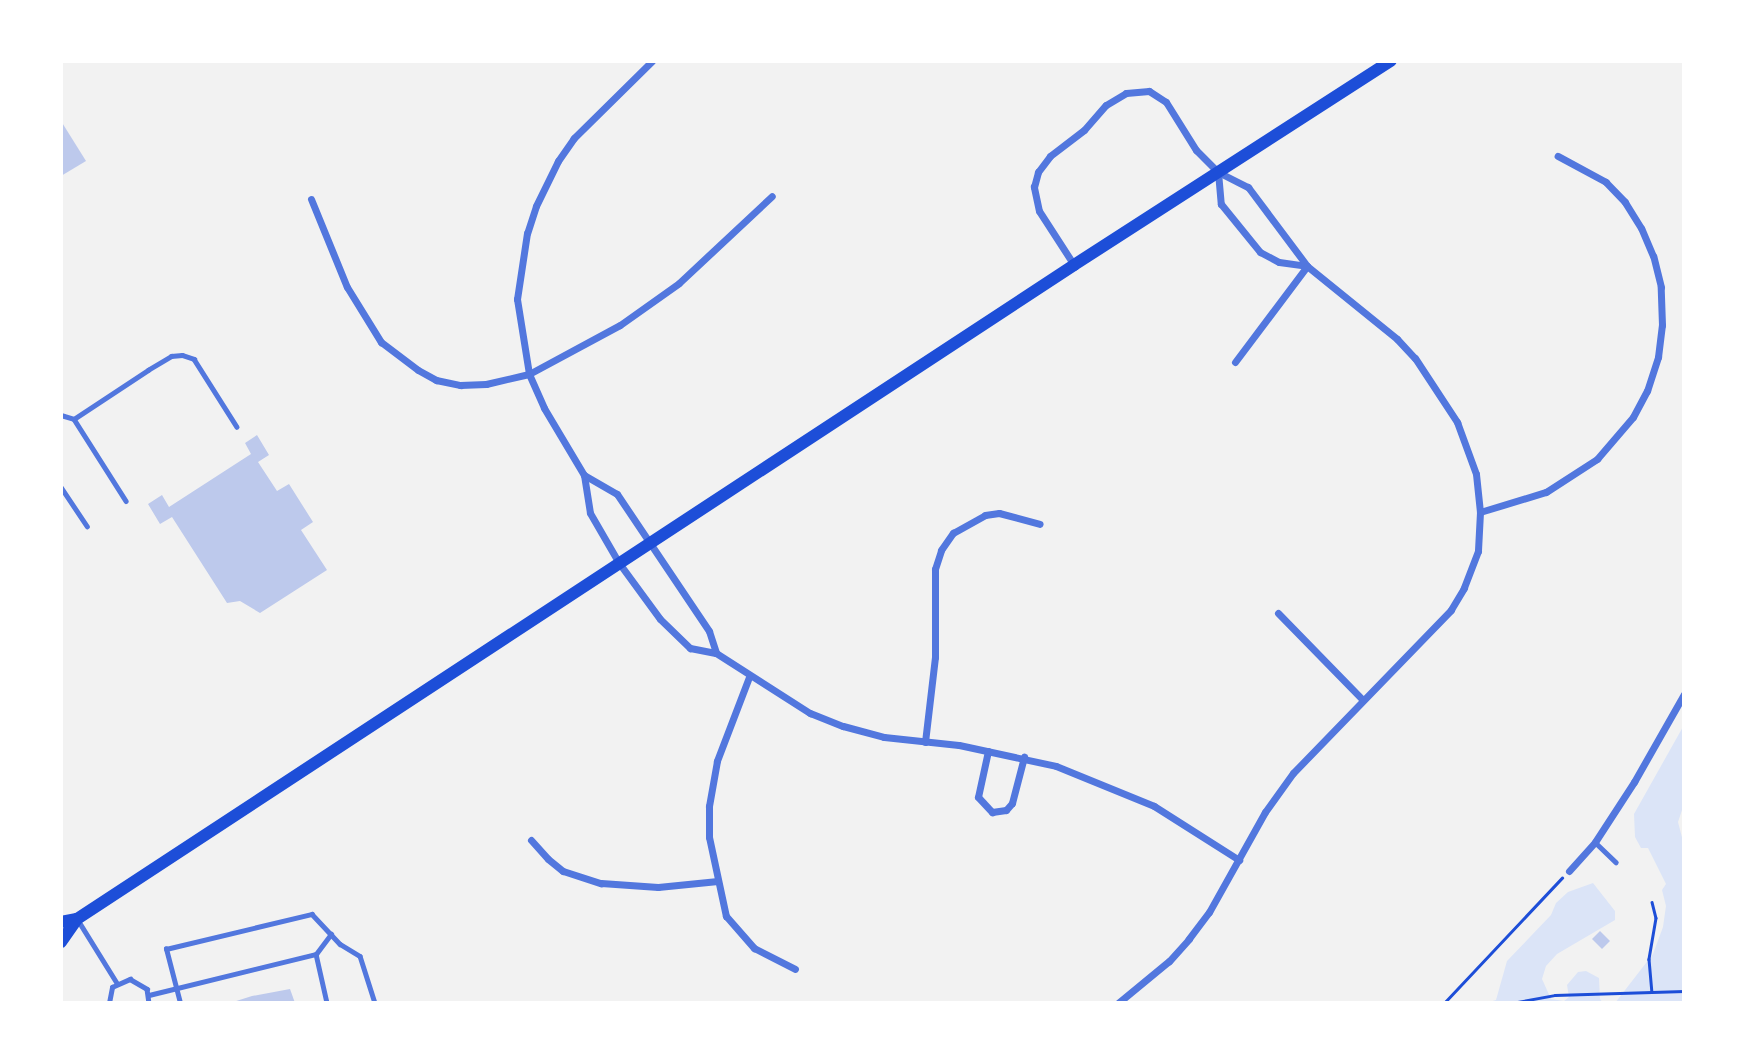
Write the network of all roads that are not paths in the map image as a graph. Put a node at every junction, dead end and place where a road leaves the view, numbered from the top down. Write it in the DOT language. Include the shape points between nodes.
graph roads {
  1 [pos="652,61"];
  2 [pos="1391,61"];
  3 [pos="1558,156"];
  4 [pos="1218,172"];
  5 [pos="772,196"];
  6 [pos="311,199"];
  7 [pos="1074,265"];
  8 [pos="1307,266"];
  9 [pos="1235,362"];
  10 [pos="529,374"];
  11 [pos="61,415"];
  12 [pos="74,419"];
  13 [pos="237,427"];
  14 [pos="584,475"];
  15 [pos="61,487"];
  16 [pos="126,501"];
  17 [pos="1480,512"];
  18 [pos="1040,524"];
  19 [pos="87,526"];
  20 [pos="650,543"];
  21 [pos="619,563"];
  22 [pos="1278,613"];
  23 [pos="716,653"];
  24 [pos="750,677"];
  25 [pos="1684,694"];
  26 [pos="1362,699"];
  27 [pos="925,742"];
  28 [pos="988,751"];
  29 [pos="1024,757"];
  30 [pos="531,840"];
  31 [pos="1595,842"];
  32 [pos="1239,860"];
  33 [pos="1616,862"];
  34 [pos="1569,872"];
  35 [pos="718,881"];
  36 [pos="78,919"];
  37 [pos="61,922"];
  38 [pos="331,934"];
  39 [pos="61,942"];
  40 [pos="316,954"];
  41 [pos="795,969"];
  42 [pos="117,982"];
  43 [pos="176,987"];
  44 [pos="149,995"];
  45 [pos="107,1002"];
  46 [pos="149,1003"];
  47 [pos="180,1003"];
  48 [pos="327,1003"];
  49 [pos="375,1003"];
  50 [pos="1118,1003"];
  1 -- 10 [label="street" via="575,138 552,171 536,206 517,299"];
  2 -- 4 [label="main road"];
  3 -- 17 [label="street" via="1606,182 1641,228 1661,287 1658,357 1633,417 1597,459 1546,492"];
  4 -- 7 [label="main road"];
  4 -- 7 [label="street" via="1196,150 1166,102 1149,91 1126,93 1106,105 1084,130 1050,156 1034,187 1039,211"];
  4 -- 8 [label="street" via="1248,187"];
  4 -- 8 [label="street" via="1222,204 1261,252 1279,262"];
  5 -- 10 [label="street" via="653,303"];
  6 -- 10 [label="street" via="347,287 367,323 395,355 436,380 460,385"];
  7 -- 20 [label="main road"];
  8 -- 9 [label="street"];
  8 -- 17 [label="street" via="1397,339 1437,387 1471,458"];
  10 -- 14 [label="street"];
  11 -- 12 [label="lane"];
  12 -- 13 [label="lane" via="171,356 181,355 194,359"];
  12 -- 16 [label="lane"];
  14 -- 20 [label="street" via="617,494"];
  14 -- 21 [label="street" via="590,513"];
  15 -- 19 [label="lane"];
  17 -- 26 [label="street" via="1478,551 1451,610"];
  18 -- 27 [label="street" via="999,513 985,515 953,533 941,550 935,569 935,657"];
  20 -- 21 [label="main road"];
  20 -- 23 [label="street" via="709,631"];
  21 -- 23 [label="street" via="660,619 690,648"];
  21 -- 36 [label="main road"];
  22 -- 26 [label="street"];
  23 -- 24 [label="street"];
  24 -- 27 [label="street" via="810,713 843,726"];
  24 -- 35 [label="street" via="717,761 711,794 709,837"];
  25 -- 31 [label="street"];
  26 -- 32 [label="street" via="1293,773"];
  27 -- 28 [label="street"];
  28 -- 29 [label="street"];
  28 -- 29 [label="street" via="978,797 992,812 1006,810 1012,803"];
  29 -- 32 [label="street" via="1109,785 1154,806"];
  30 -- 35 [label="street" via="563,871 601,883 658,887"];
  31 -- 33 [label="lane"];
  31 -- 34 [label="street"];
  32 -- 50 [label="street" via="1189,939"];
  35 -- 41 [label="street" via="726,916 735,929 754,948"];
  36 -- 37 [label="main road"];
  36 -- 39 [label="main road"];
  36 -- 42 [label="lane"];
  38 -- 40 [label="lane"];
  38 -- 43 [label="lane" via="313,914 166,949"];
  38 -- 49 [label="lane" via="360,956"];
  40 -- 43 [label="lane"];
  40 -- 48 [label="lane"];
  42 -- 44 [label="lane" via="137,981"];
  42 -- 45 [label="lane"];
  43 -- 44 [label="lane"];
  43 -- 47 [label="lane"];
  44 -- 46 [label="lane"];
}
